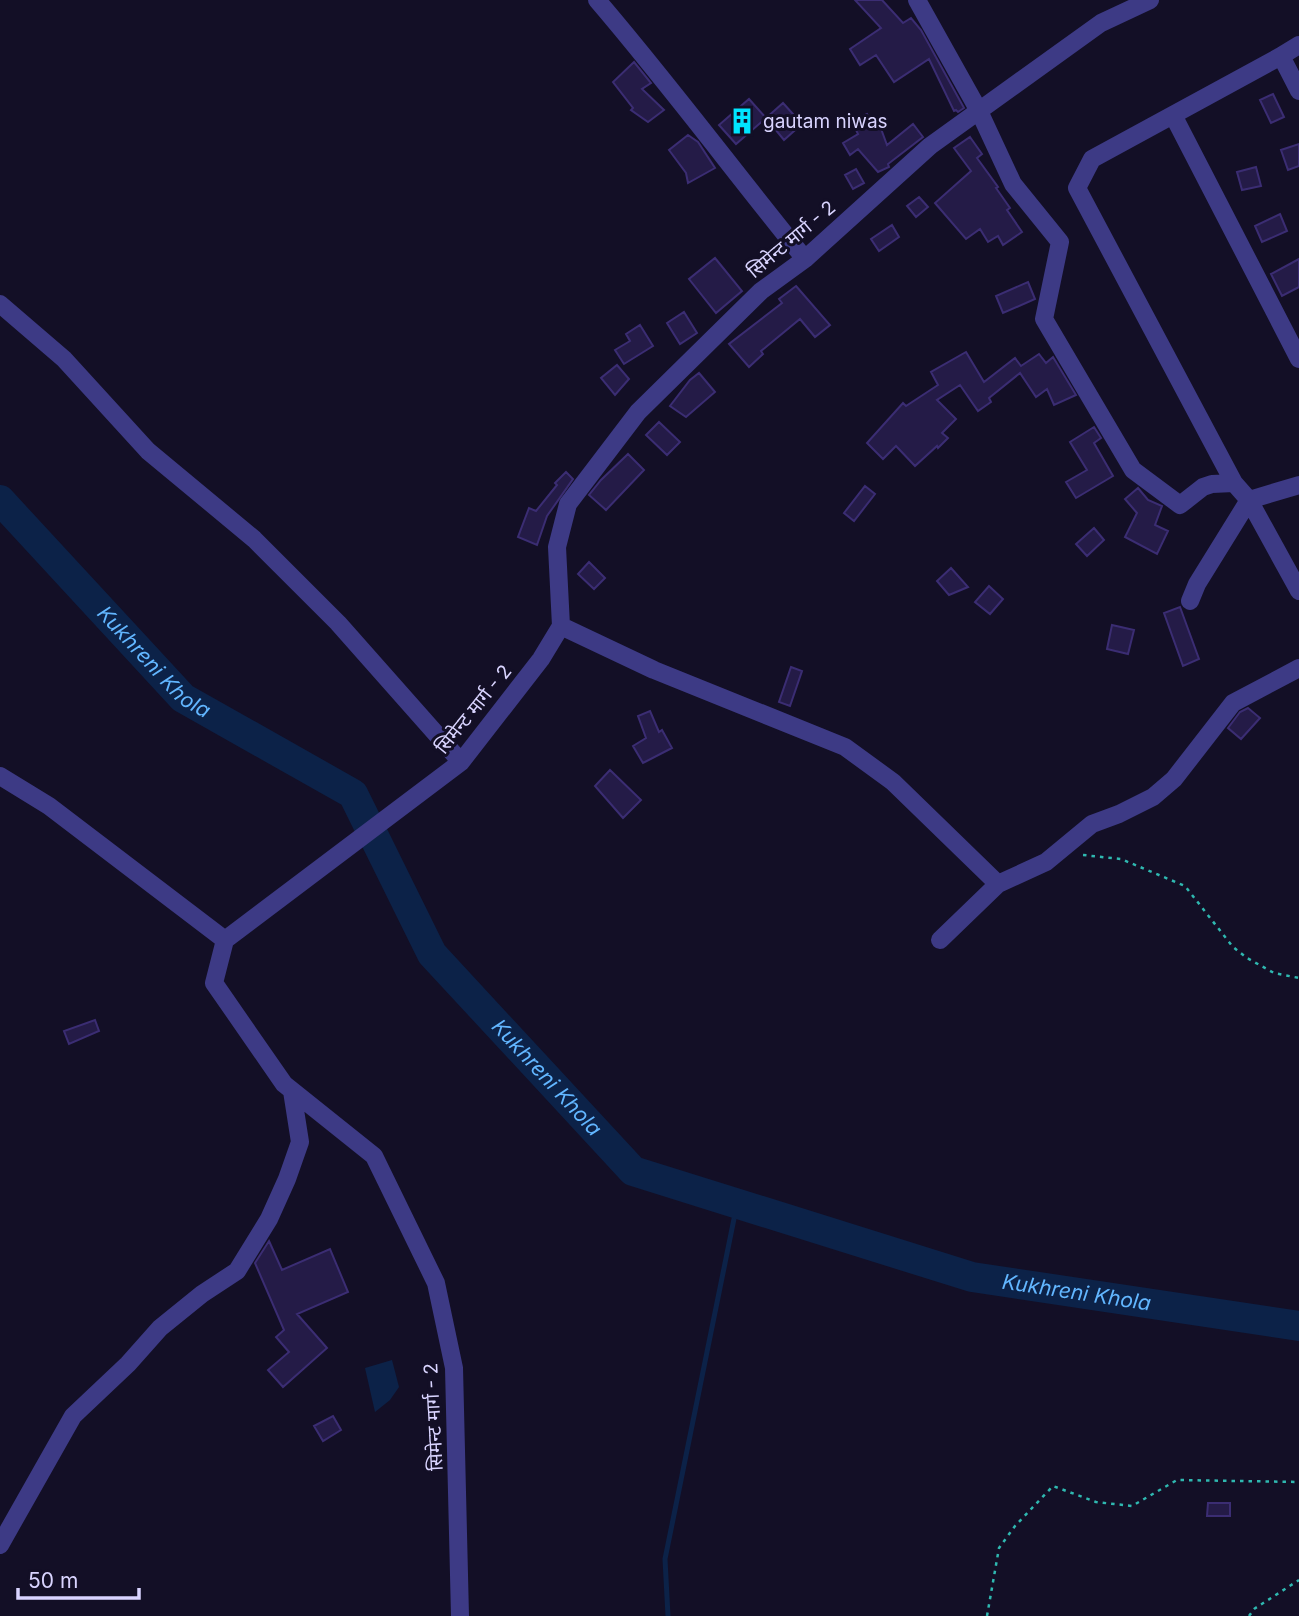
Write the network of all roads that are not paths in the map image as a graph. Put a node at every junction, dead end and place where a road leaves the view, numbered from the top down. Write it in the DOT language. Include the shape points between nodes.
graph roads {
  1 [pos="597,0"];
  2 [pos="917,0"];
  3 [pos="1150,0"];
  4 [pos="1299,45"];
  5 [pos="1281,55"];
  6 [pos="1299,91"];
  7 [pos="979,111"];
  8 [pos="1173,115"];
  9 [pos="805,259"];
  10 [pos="0,304"];
  11 [pos="1299,359"];
  12 [pos="1234,483"];
  13 [pos="1299,485"];
  14 [pos="1249,500"];
  15 [pos="1299,591"];
  16 [pos="1190,601"];
  17 [pos="561,626"];
  18 [pos="1299,668"];
  19 [pos="461,762"];
  20 [pos="0,776"];
  21 [pos="998,884"];
  22 [pos="225,940"];
  23 [pos="940,940"];
  24 [pos="292,1091"];
  25 [pos="0,1545"];
  26 [pos="460,1616"];
  1 -- 9 [label="street"];
  2 -- 7 [label="street"];
  3 -- 7 [label="street, सिमेन्ट मार्ग - 2" via="1101,23"];
  4 -- 5 [label="street"];
  5 -- 6 [label="street"];
  5 -- 8 [label="street"];
  7 -- 9 [label="street, सिमेन्ट मार्ग - 2" via="930,146"];
  7 -- 12 [label="street" via="1013,184 1060,242 1044,319 1133,470 1180,505 1203,487"];
  8 -- 11 [label="street"];
  8 -- 12 [label="street" via="1092,159 1077,188"];
  9 -- 17 [label="street, सिमेन्ट मार्ग - 2" via="761,291 638,412 568,504 557,547"];
  10 -- 19 [label="street" via="64,359 148,451 254,539 338,623"];
  12 -- 14 [label="street"];
  13 -- 14 [label="street"];
  14 -- 15 [label="street"];
  14 -- 16 [label="street"];
  17 -- 19 [label="street, सिमेन्ट मार्ग - 2"];
  17 -- 21 [label="street" via="654,670 845,747 893,782"];
  18 -- 21 [label="street" via="1233,703 1174,779 1153,797 1092,824 1046,863"];
  19 -- 22 [label="street, सिमेन्ट मार्ग - 2"];
  20 -- 22 [label="street" via="49,806"];
  21 -- 23 [label="street"];
  22 -- 24 [label="street, सिमेन्ट मार्ग - 2" via="214,983"];
  24 -- 25 [label="street" via="300,1142 269,1219 237,1272 160,1328 73,1416"];
  24 -- 26 [label="street, सिमेन्ट मार्ग - 2" via="374,1156 436,1283 454,1368"];
}
